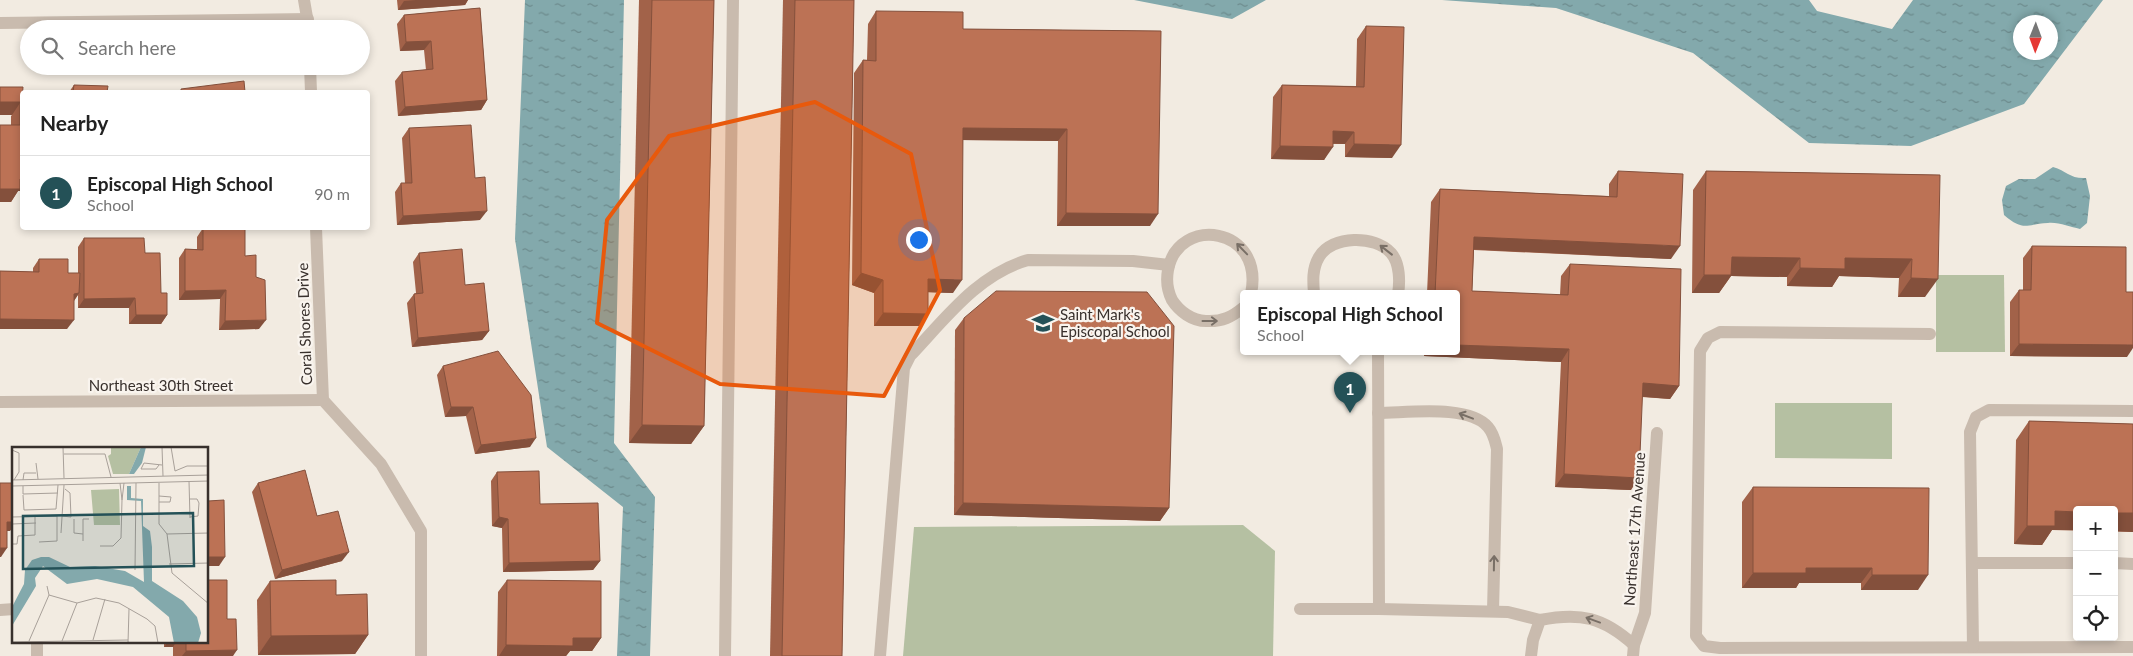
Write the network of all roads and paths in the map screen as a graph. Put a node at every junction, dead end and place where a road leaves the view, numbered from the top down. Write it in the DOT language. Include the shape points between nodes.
graph roads {
  1 [pos="304,0"];
  2 [pos="733,0"];
  3 [pos="308,20"];
  4 [pos="0,23"];
  5 [pos="20,23"];
  6 [pos="310,75"];
  7 [pos="311,90"];
  8 [pos="316,230"];
  9 [pos="1169,265"];
  10 [pos="1252,290"];
  11 [pos="1314,290"];
  12 [pos="1398,290"];
  13 [pos="1240,310"];
  14 [pos="1930,334"];
  15 [pos="1378,355"];
  16 [pos="323,400"];
  17 [pos="0,402"];
  18 [pos="2133,411"];
  19 [pos="1378,413"];
  20 [pos="1657,433"];
  21 [pos="1972,562"];
  22 [pos="2073,563"];
  23 [pos="2118,563"];
  24 [pos="2133,564"];
  25 [pos="1300,609"];
  26 [pos="1379,609"];
  27 [pos="1493,611"];
  28 [pos="1540,620"];
  29 [pos="1973,647"];
  30 [pos="2133,647"];
  31 [pos="1634,651"];
  32 [pos="421,656"];
  33 [pos="724,656"];
  34 [pos="880,656"];
  35 [pos="1531,656"];
  1 -- 3 [label="street"];
  2 -- 33 [label="street"];
  4 -- 5 [label="street"];
  6 -- 7 [label="street"];
  8 -- 16 [label="street, Coral Shores Drive"];
  10 -- 9 [label="street, one-way" via="1253,267 1247,254 1225,237 1212,234 1198,236 1175,252"];
  9 -- 13 [label="street, one-way" via="1166,279 1169,294 1188,316 1218,322"];
  9 -- 34 [label="street" via="1133,261 1028,260 1012,264 976,288 910,356 904,368"];
  12 -- 11 [label="street, one-way" via="1398,268 1392,254 1368,240 1346,241 1331,246 1320,255 1314,268"];
  14 -- 29 [label="street" via="1720,332 1708,338 1700,351 1696,636 1704,646 1720,648"];
  15 -- 19 [label="street"];
  16 -- 17 [label="street, Northeast 30th Street"];
  16 -- 32 [label="street, Coral Shores Drive" via="381,464 421,530"];
  18 -- 21 [label="street" via="1989,410 1976,417 1970,432"];
  19 -- 26 [label="street"];
  27 -- 19 [label="street, one-way" via="1497,449 1494,437 1482,422 1458,412"];
  20 -- 31 [label="street, Northeast 17th Avenue" via="1645,614"];
  21 -- 22 [label="street"];
  21 -- 29 [label="street"];
  23 -- 24 [label="street"];
  25 -- 26 [label="street"];
  26 -- 27 [label="street"];
  27 -- 28 [label="street"];
  31 -- 28 [label="street, one-way" via="1607,625 1585,617 1566,615"];
  28 -- 35 [label="street"];
  29 -- 30 [label="street"];
}
